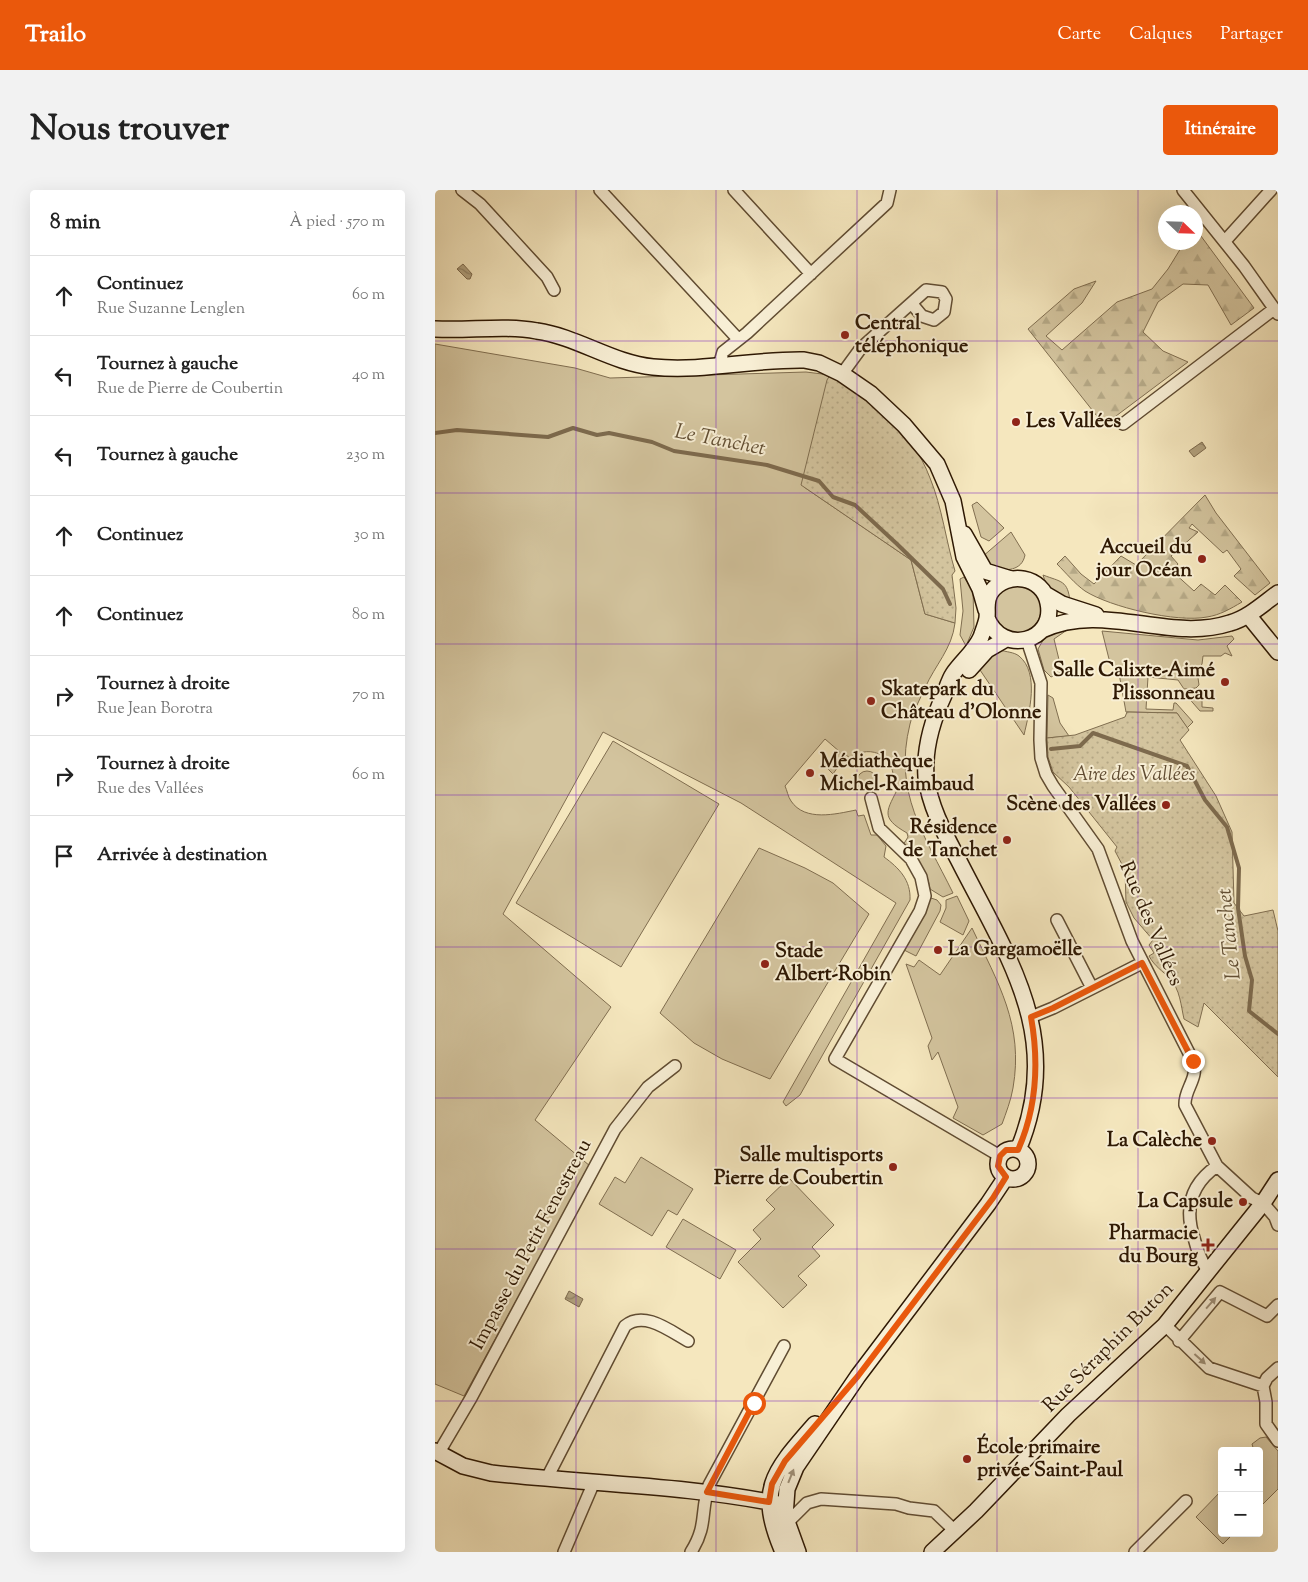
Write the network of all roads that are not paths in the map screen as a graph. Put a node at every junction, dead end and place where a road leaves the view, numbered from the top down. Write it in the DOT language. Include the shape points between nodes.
graph roads {
  1 [pos="462,190"];
  2 [pos="600,190"];
  3 [pos="734,190"];
  4 [pos="1183,190"];
  5 [pos="1271,190"];
  6 [pos="890,192"];
  7 [pos="1225,241"];
  8 [pos="811,274"];
  9 [pos="554,290"];
  10 [pos="912,304"];
  11 [pos="1276,311"];
  12 [pos="435,329"];
  13 [pos="738,338"];
  14 [pos="719,366"];
  15 [pos="842,374"];
  16 [pos="1123,424"];
  17 [pos="959,526"];
  18 [pos="1011,579"];
  19 [pos="1278,593"];
  20 [pos="1045,594"];
  21 [pos="987,614"];
  22 [pos="1248,615"];
  23 [pos="1112,620"];
  24 [pos="1042,630"];
  25 [pos="1006,639"];
  26 [pos="1027,640"];
  27 [pos="1278,652"];
  28 [pos="945,693"];
  29 [pos="871,798"];
  30 [pos="1057,920"];
  31 [pos="1142,963"];
  32 [pos="1092,988"];
  33 [pos="1031,1017"];
  34 [pos="675,1066"];
  35 [pos="1018,1150"];
  36 [pos="1000,1156"];
  37 [pos="1217,1166"];
  38 [pos="1006,1177"];
  39 [pos="1278,1180"];
  40 [pos="1263,1203"];
  41 [pos="1278,1225"];
  42 [pos="1208,1271"];
  43 [pos="1278,1305"];
  44 [pos="1165,1326"];
  45 [pos="688,1340"];
  46 [pos="1179,1341"];
  47 [pos="784,1346"];
  48 [pos="1278,1368"];
  49 [pos="858,1376"];
  50 [pos="1263,1386"];
  51 [pos="1278,1441"];
  52 [pos="437,1453"];
  53 [pos="547,1478"];
  54 [pos="594,1482"];
  55 [pos="707,1492"];
  56 [pos="1186,1501"];
  57 [pos="769,1502"];
  58 [pos="784,1505"];
  59 [pos="787,1524"];
  60 [pos="955,1531"];
  61 [pos="564,1552"];
  62 [pos="691,1552"];
  63 [pos="783,1552"];
  64 [pos="798,1552"];
  65 [pos="932,1552"];
  66 [pos="1135,1552"];
  1 -- 9 [label="street" via="487,211 547,277"];
  2 -- 13 [label="street"];
  3 -- 8 [label="street"];
  4 -- 7 [label="street"];
  5 -- 7 [label="street"];
  6 -- 8 [label="street" via="887,203"];
  7 -- 11 [label="street"];
  8 -- 13 [label="street"];
  10 -- 15 [label="street" via="861,348"];
  11 -- 16 [label="street"];
  12 -- 14 [label="main road" via="537,331 633,364 673,369"];
  13 -- 14 [label="street" via="723,352"];
  14 -- 15 [label="main road" via="804,360"];
  15 -- 17 [label="main road" via="881,402 930,455 946,482"];
  17 -- 18 [label="main road" via="985,571"];
  17 -- 21 [label="main road" via="964,557 980,588"];
  18 -- 20 [label="main road" via="1029,580"];
  18 -- 21 [label="main road" via="991,593"];
  19 -- 22 [label="main road"];
  20 -- 23 [label="main road" via="1062,604"];
  20 -- 24 [label="main road" via="1049,612"];
  21 -- 25 [label="main road" via="994,631"];
  21 -- 28 [label="main road" via="977,644 952,676"];
  22 -- 23 [label="main road" via="1230,624 1208,628"];
  22 -- 27 [label="main road"];
  23 -- 24 [label="main road" via="1072,619"];
  24 -- 26 [label="main road"];
  25 -- 26 [label="main road"];
  25 -- 28 [label="main road" via="987,650"];
  26 -- 31 [label="street, Rue des Vallées" via="1041,683 1040,740 1046,774 1098,849"];
  28 -- 33 [label="main road" via="931,724 928,740 929,792 941,826 1016,974"];
  29 -- 36 [label="street" via="879,828 917,868 925,896 920,911 835,1059"];
  30 -- 32 [label="street"];
  31 -- 32 [label="street"];
  31 -- 37 [label="street, Rue des Vallées" via="1193,1061 1195,1075 1185,1105"];
  32 -- 33 [label="street"];
  33 -- 35 [label="main road" via="1036,1079 1029,1119"];
  34 -- 52 [label="street, Impasse du Petit Fenestreau" via="648,1087 615,1129 471,1398"];
  35 -- 36 [label="main road" via="1006,1150"];
  35 -- 38 [label="main road" via="1027,1161 1025,1171 1019,1177"];
  36 -- 38 [label="main road" via="998,1166"];
  37 -- 40 [label="street, Rue des Vallées" via="1252,1198"];
  37 -- 42 [label="street" via="1196,1185 1188,1205 1190,1226"];
  38 -- 49 [label="main road"];
  39 -- 40 [label="main road, Rue Séraphin Buton"];
  40 -- 41 [label="street"];
  40 -- 42 [label="main road, Rue Séraphin Buton"];
  42 -- 44 [label="main road, Rue Séraphin Buton"];
  46 -- 43 [label="street, one-way" via="1220,1292 1267,1316"];
  44 -- 46 [label="street"];
  44 -- 60 [label="main road, Rue Séraphin Buton" via="1068,1415"];
  45 -- 53 [label="street" via="639,1318 625,1326"];
  46 -- 50 [label="street, one-way" via="1209,1368"];
  47 -- 55 [label="street"];
  48 -- 50 [label="street"];
  49 -- 57 [label="main road" via="785,1461 772,1484"];
  58 -- 49 [label="main road, one-way" via="795,1467"];
  50 -- 51 [label="street" via="1266,1424"];
  52 -- 53 [label="main road" via="463,1466 491,1473"];
  53 -- 54 [label="main road"];
  54 -- 55 [label="main road"];
  54 -- 61 [label="street"];
  55 -- 57 [label="main road"];
  55 -- 62 [label="street" via="702,1531"];
  56 -- 66 [label="street"];
  57 -- 58 [label="main road"];
  57 -- 63 [label="main road" via="770,1518"];
  58 -- 59 [label="main road"];
  59 -- 60 [label="street" via="807,1502 821,1498 926,1509 940,1514"];
  59 -- 64 [label="main road"];
  60 -- 65 [label="main road, Rue Séraphin Buton"];
}
